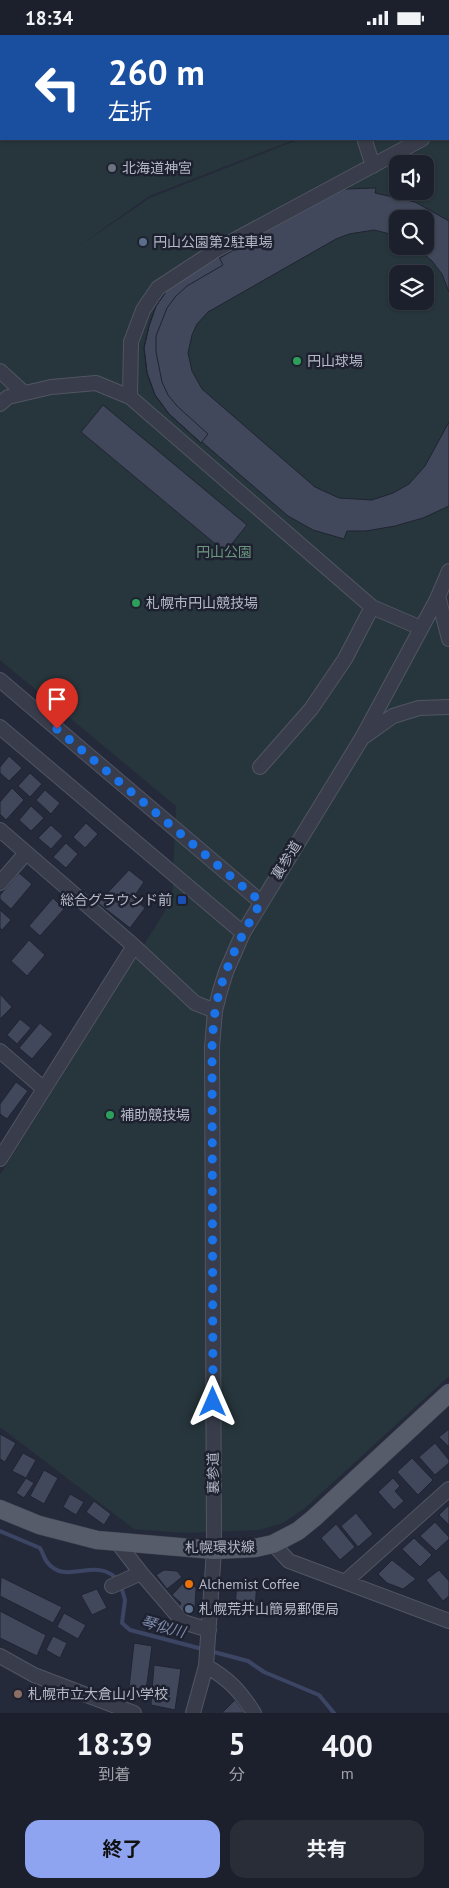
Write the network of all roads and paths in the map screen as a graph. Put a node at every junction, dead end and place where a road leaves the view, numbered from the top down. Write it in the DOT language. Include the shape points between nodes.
graph roads {
  1 [pos="420,140"];
  2 [pos="365,141"];
  3 [pos="373,166"];
  4 [pos="0,371"];
  5 [pos="24,393"];
  6 [pos="130,397"];
  7 [pos="0,404"];
  8 [pos="449,571"];
  9 [pos="438,595"];
  10 [pos="372,607"];
  11 [pos="421,628"];
  12 [pos="449,639"];
  13 [pos="0,680"];
  14 [pos="449,707"];
  15 [pos="0,727"];
  16 [pos="362,738"];
  17 [pos="260,767"];
  18 [pos="0,830"];
  19 [pos="26,853"];
  20 [pos="0,883"];
  21 [pos="261,902"];
  22 [pos="243,933"];
  23 [pos="134,946"];
  24 [pos="215,1011"];
  25 [pos="0,1051"];
  26 [pos="44,1089"];
  27 [pos="0,1159"];
  28 [pos="449,1393"];
  29 [pos="449,1489"];
  30 [pos="0,1509"];
  31 [pos="117,1542"];
  32 [pos="273,1545"];
  33 [pos="214,1550"];
  34 [pos="137,1575"];
  35 [pos="345,1582"];
  36 [pos="112,1586"];
  37 [pos="447,1618"];
  38 [pos="210,1630"];
  39 [pos="0,1656"];
  40 [pos="206,1666"];
  41 [pos="134,1713"];
  42 [pos="193,1713"];
  43 [pos="254,1713"];
  1 -- 3 [label="street"];
  2 -- 3 [label="street"];
  3 -- 6 [label="street" via="216,251 158,288 143,311 131,342"];
  4 -- 5 [label="street"];
  5 -- 6 [label="street" via="96,383"];
  5 -- 7 [label="street" via="8,397"];
  6 -- 10 [label="street"];
  8 -- 9 [label="street, 裏参道"];
  9 -- 11 [label="street, 裏参道"];
  9 -- 12 [label="street"];
  10 -- 11 [label="street"];
  10 -- 17 [label="street" via="345,659 311,709"];
  11 -- 16 [label="street, 裏参道"];
  13 -- 21 [label="street"];
  14 -- 16 [label="street" via="419,708 393,716"];
  15 -- 22 [label="street"];
  16 -- 21 [label="street, 裏参道"];
  18 -- 19 [label="street"];
  19 -- 20 [label="street"];
  19 -- 23 [label="street"];
  21 -- 22 [label="street, 裏参道"];
  22 -- 24 [label="street, 裏参道" via="226,972"];
  23 -- 24 [label="street" via="195,1003"];
  23 -- 26 [label="street"];
  24 -- 33 [label="street, 裏参道" via="212,1047"];
  25 -- 26 [label="street"];
  26 -- 27 [label="street"];
  28 -- 32 [label="main road, 札幌環状線" via="314,1518"];
  29 -- 35 [label="street"];
  30 -- 31 [label="main road, 札幌環状線" via="39,1525"];
  31 -- 33 [label="main road, 札幌環状線"];
  31 -- 34 [label="street"];
  32 -- 33 [label="main road, 札幌環状線"];
  32 -- 35 [label="street" via="289,1561"];
  33 -- 38 [label="street, 裏参道"];
  34 -- 36 [label="street"];
  34 -- 38 [label="street" via="183,1622"];
  35 -- 37 [label="street"];
  38 -- 40 [label="street, 裏参道"];
  39 -- 41 [label="street" via="34,1675"];
  40 -- 42 [label="street, 裏参道"];
  40 -- 43 [label="street" via="225,1677"];
}
